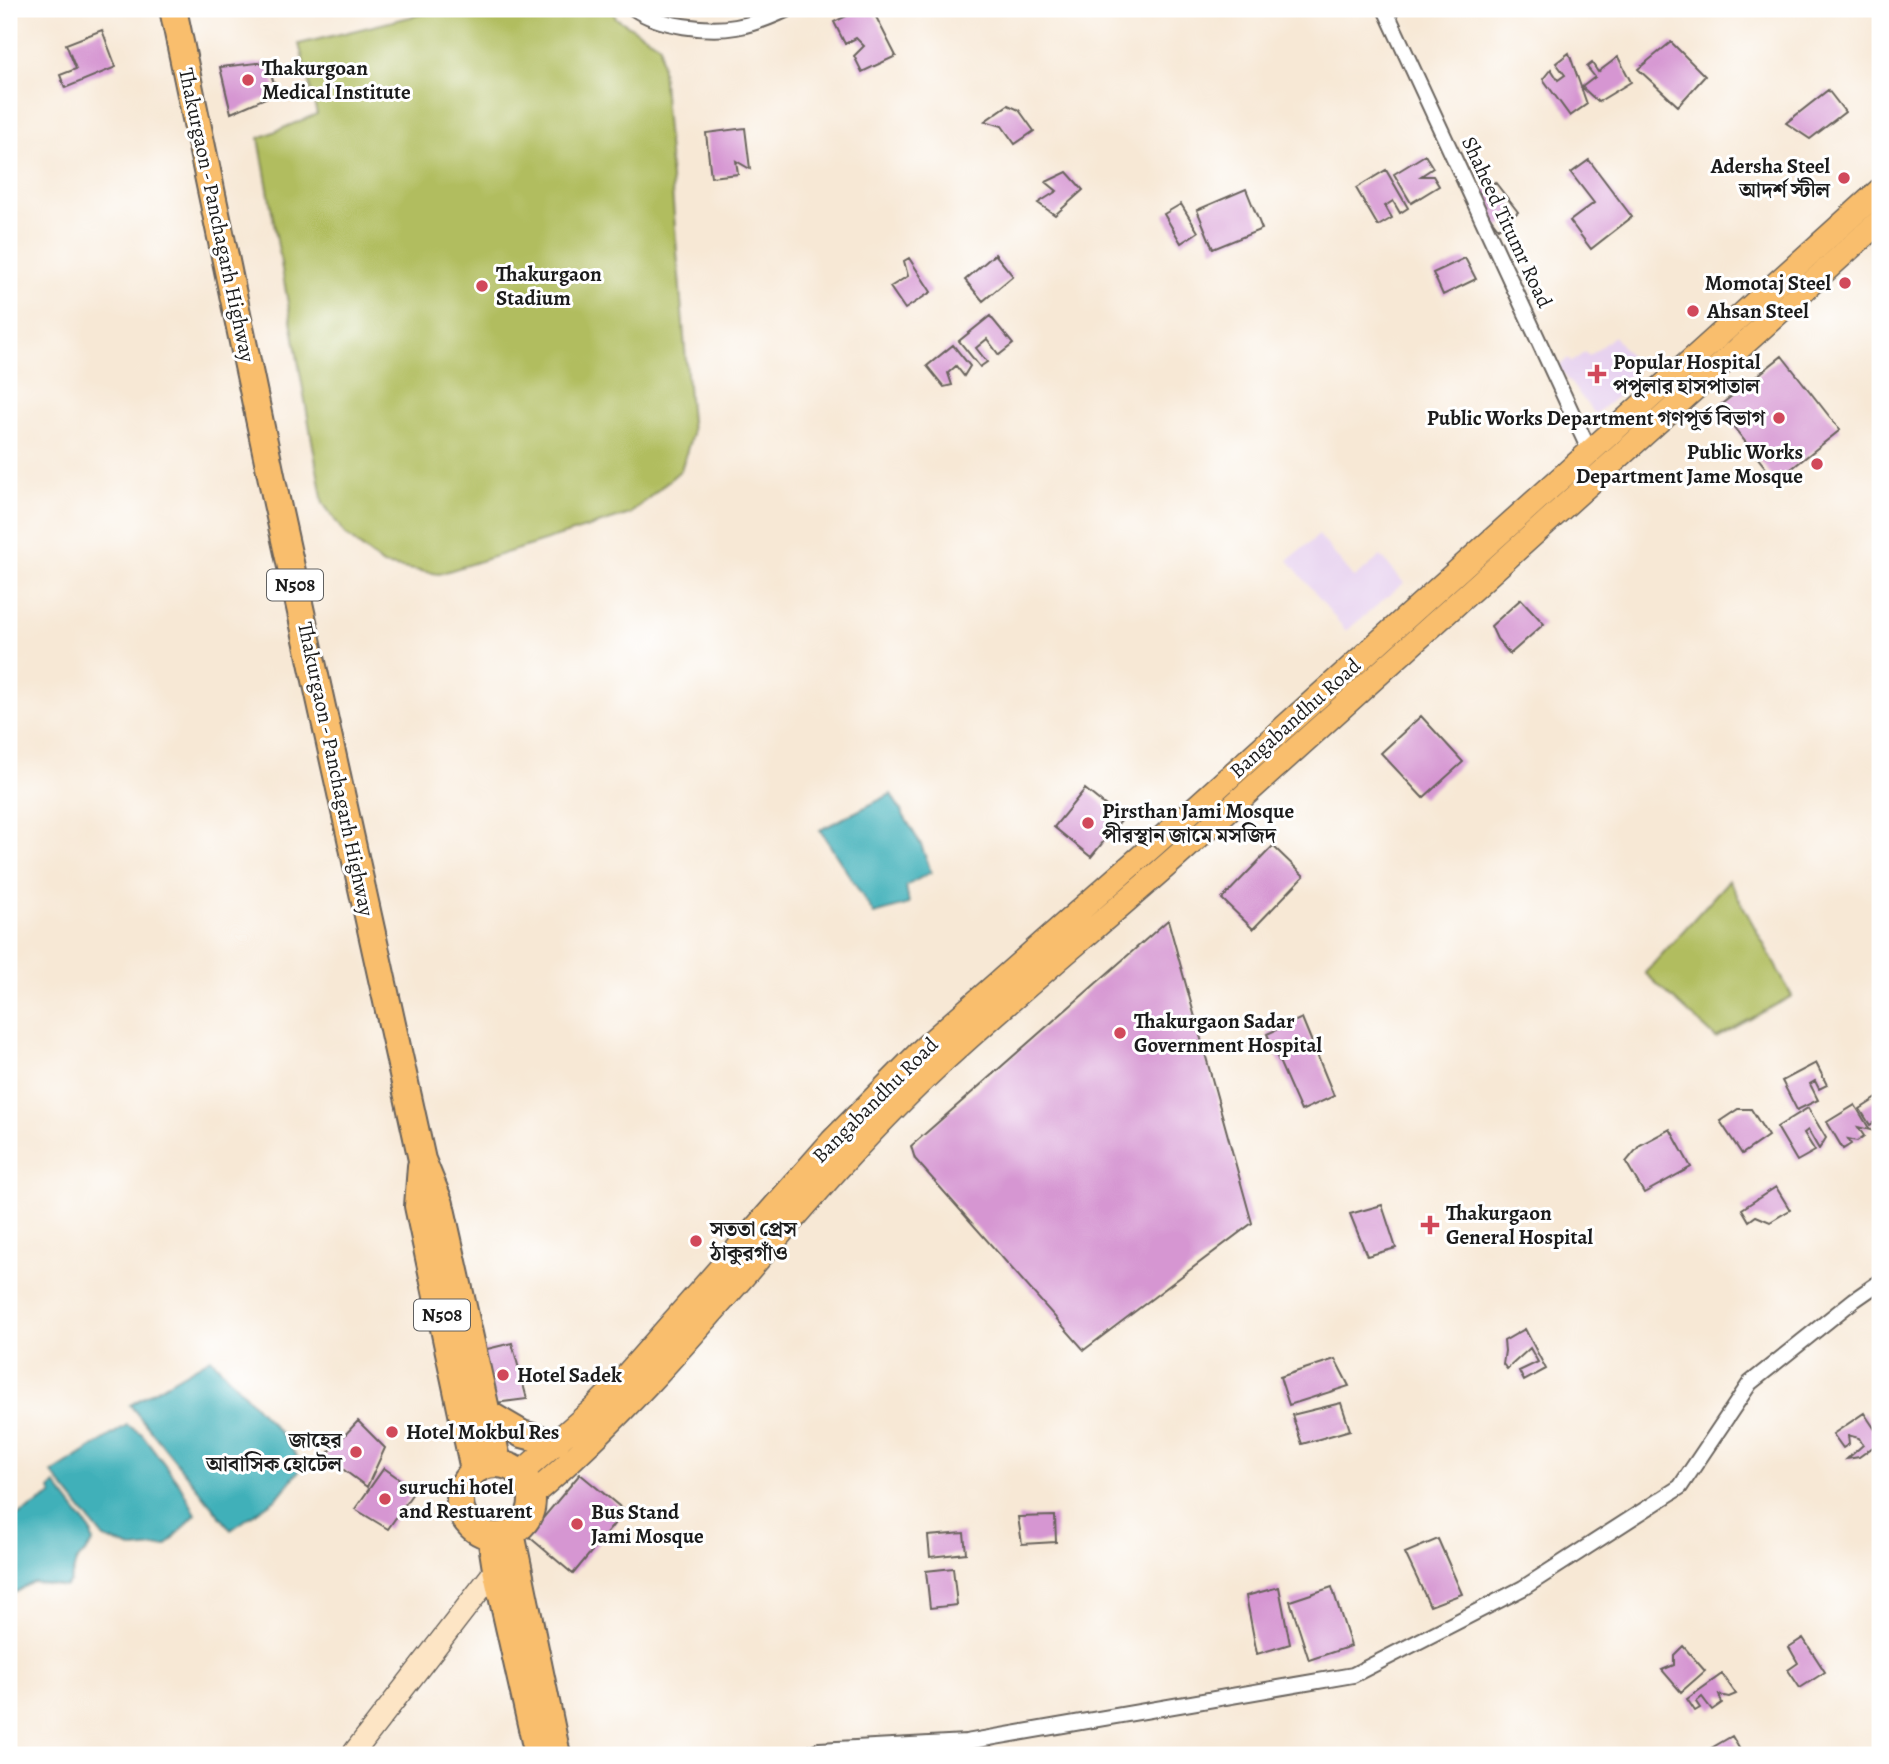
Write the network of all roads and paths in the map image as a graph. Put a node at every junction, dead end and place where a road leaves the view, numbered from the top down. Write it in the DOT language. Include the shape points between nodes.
graph roads {
  1 [pos="173,9"];
  2 [pos="635,9"];
  3 [pos="788,9"];
  4 [pos="1385,9"];
  5 [pos="1880,190"];
  6 [pos="1880,221"];
  7 [pos="1590,453"];
  8 [pos="422,1160"];
  9 [pos="1880,1282"];
  10 [pos="488,1414"];
  11 [pos="556,1443"];
  12 [pos="506,1475"];
  13 [pos="501,1535"];
  14 [pos="496,1569"];
  15 [pos="352,1755"];
  16 [pos="538,1755"];
  17 [pos="557,1755"];
  18 [pos="807,1755"];
  1 -- 8 [label="highway, Thakurgaon - Panchagarh Highway / N508"];
  2 -- 3 [label="street" via="656,20 734,28"];
  4 -- 7 [label="street, Shaheed Titumr Road"];
  5 -- 7 [label="main road, Bangabandhu Road"];
  6 -- 12 [label="main road, Bangabandhu Road" via="1170,863 940,1064 848,1157 639,1395 571,1462"];
  7 -- 11 [label="main road, Bangabandhu Road" via="924,1048 832,1141 623,1379"];
  8 -- 10 [label="highway, Thakurgaon - Panchagarh Highway / N508" via="440,1204"];
  8 -- 12 [label="highway, Thakurgaon - Panchagarh Highway / N508" via="418,1206"];
  9 -- 18 [label="street" via="1750,1383 1680,1487 1523,1588 1353,1675 966,1741 819,1750"];
  10 -- 11 [label="highway" via="522,1434"];
  10 -- 12 [label="highway, Thakurgaon - Panchagarh Highway / N508"];
  11 -- 12 [label="main road, Bangabandhu Road"];
  12 -- 13 [label="highway" via="531,1510 523,1524"];
  12 -- 13 [label="highway" via="463,1483 459,1500 463,1517 474,1530"];
  13 -- 14 [label="highway"];
  13 -- 17 [label="highway"];
  14 -- 15 [label="main road"];
  14 -- 16 [label="highway"];
}
